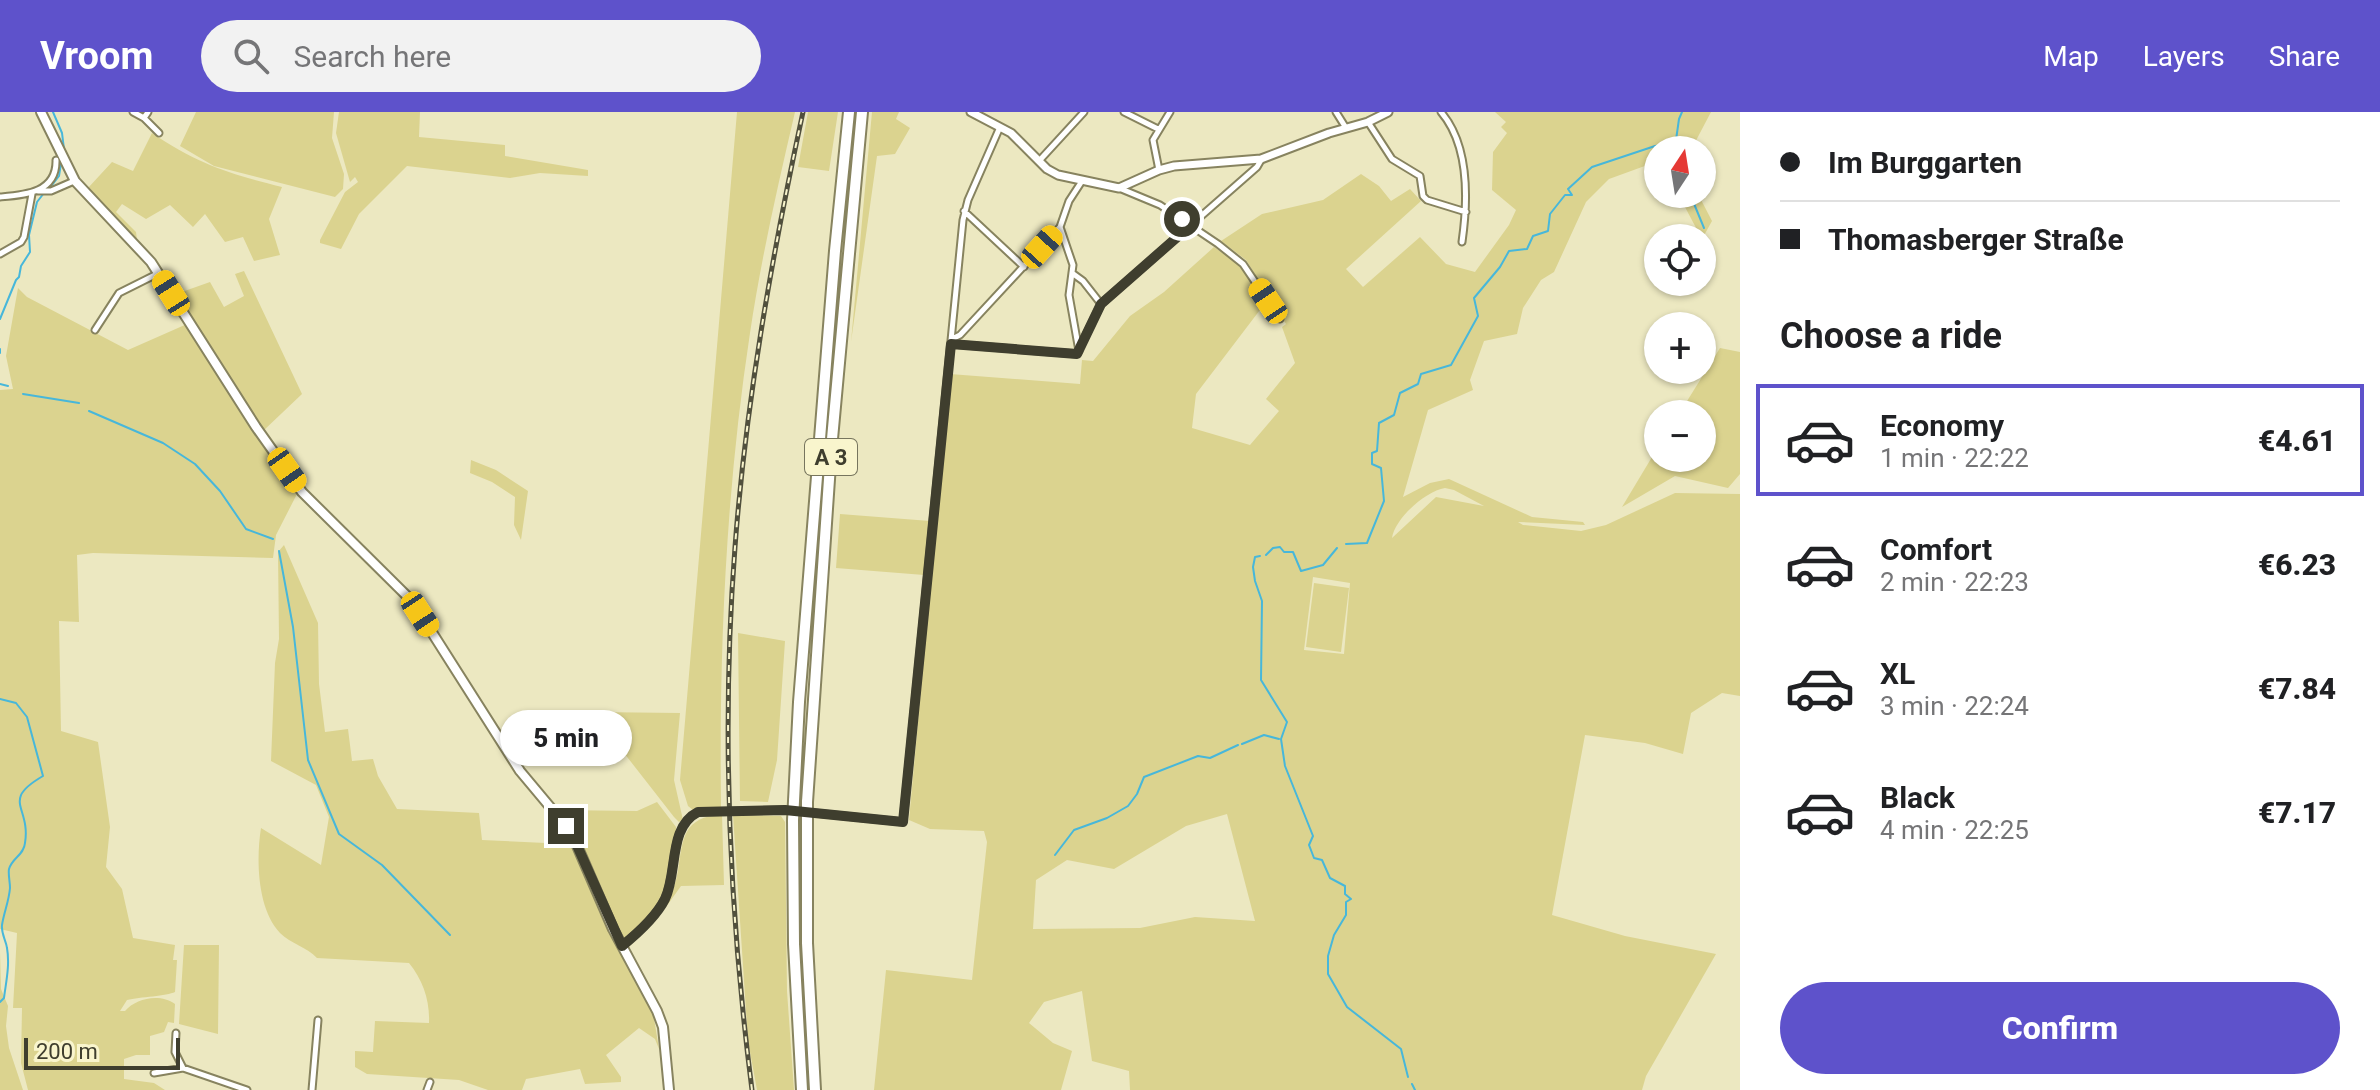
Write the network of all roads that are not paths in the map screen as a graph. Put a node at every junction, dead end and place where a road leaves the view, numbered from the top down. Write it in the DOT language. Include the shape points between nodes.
graph roads {
  1 [pos="42,112"];
  2 [pos="133,112"];
  3 [pos="849,112"];
  4 [pos="862,112"];
  5 [pos="971,112"];
  6 [pos="1084,112"];
  7 [pos="1124,112"];
  8 [pos="1170,112"];
  9 [pos="1336,112"];
  10 [pos="1388,112"];
  11 [pos="1441,112"];
  12 [pos="146,115"];
  13 [pos="1368,122"];
  14 [pos="1000,127"];
  15 [pos="1346,128"];
  16 [pos="1158,129"];
  17 [pos="159,133"];
  18 [pos="58,156"];
  19 [pos="1261,159"];
  20 [pos="1039,161"];
  21 [pos="1159,170"];
  22 [pos="75,181"];
  23 [pos="1082,181"];
  24 [pos="1119,188"];
  25 [pos="37,193"];
  26 [pos="0,197"];
  27 [pos="964,211"];
  28 [pos="1466,212"];
  29 [pos="1191,225"];
  30 [pos="1060,227"];
  31 [pos="1462,242"];
  32 [pos="0,254"];
  33 [pos="1024,267"];
  34 [pos="1072,272"];
  35 [pos="159,273"];
  36 [pos="1101,304"];
  37 [pos="1280,319"];
  38 [pos="95,330"];
  39 [pos="951,342"];
  40 [pos="1079,350"];
  41 [pos="622,946"];
  42 [pos="318,1020"];
  43 [pos="176,1033"];
  44 [pos="183,1068"];
  45 [pos="154,1073"];
  46 [pos="430,1082"];
  47 [pos="247,1090"];
  48 [pos="312,1090"];
  49 [pos="427,1090"];
  50 [pos="669,1090"];
  51 [pos="802,1090"];
  52 [pos="815,1090"];
  1 -- 18 [label="main road"];
  2 -- 12 [label="street"];
  3 -- 51 [label="highway, A 3, bridge" via="793,820"];
  4 -- 52 [label="highway, A 3, bridge" via="831,450 807,802"];
  5 -- 14 [label="street"];
  6 -- 20 [label="street"];
  7 -- 16 [label="street"];
  8 -- 16 [label="street"];
  9 -- 15 [label="street"];
  10 -- 13 [label="street"];
  11 -- 28 [label="street" via="1456,134"];
  12 -- 17 [label="street"];
  13 -- 15 [label="street"];
  13 -- 28 [label="street" via="1392,159 1420,176 1427,200"];
  14 -- 20 [label="street"];
  14 -- 27 [label="street"];
  15 -- 19 [label="street"];
  16 -- 21 [label="street" via="1153,140"];
  18 -- 22 [label="main road"];
  18 -- 25 [label="street" via="53,175"];
  19 -- 21 [label="street"];
  19 -- 29 [label="street"];
  20 -- 23 [label="street" via="1058,175"];
  21 -- 24 [label="street"];
  22 -- 25 [label="street"];
  22 -- 35 [label="main road"];
  23 -- 24 [label="street"];
  23 -- 30 [label="street"];
  24 -- 29 [label="street"];
  25 -- 26 [label="street"];
  25 -- 32 [label="street" via="21,242"];
  27 -- 33 [label="street"];
  27 -- 39 [label="street"];
  28 -- 31 [label="street"];
  29 -- 36 [label="street"];
  29 -- 37 [label="street" via="1243,264"];
  30 -- 33 [label="street"];
  30 -- 34 [label="street"];
  33 -- 39 [label="street"];
  34 -- 36 [label="street"];
  34 -- 40 [label="street" via="1069,295"];
  35 -- 38 [label="street" via="119,293"];
  35 -- 41 [label="main road" via="302,492 412,601 520,771 575,841"];
  36 -- 40 [label="street"];
  39 -- 40 [label="street" via="1077,354"];
  39 -- 41 [label="street" via="903,822 785,810 698,812 681,829 658,911"];
  41 -- 50 [label="main road" via="663,1027"];
  42 -- 48 [label="street"];
  43 -- 44 [label="street" via="175,1052"];
  44 -- 45 [label="street"];
  44 -- 47 [label="street"];
  46 -- 49 [label="street"];
}
